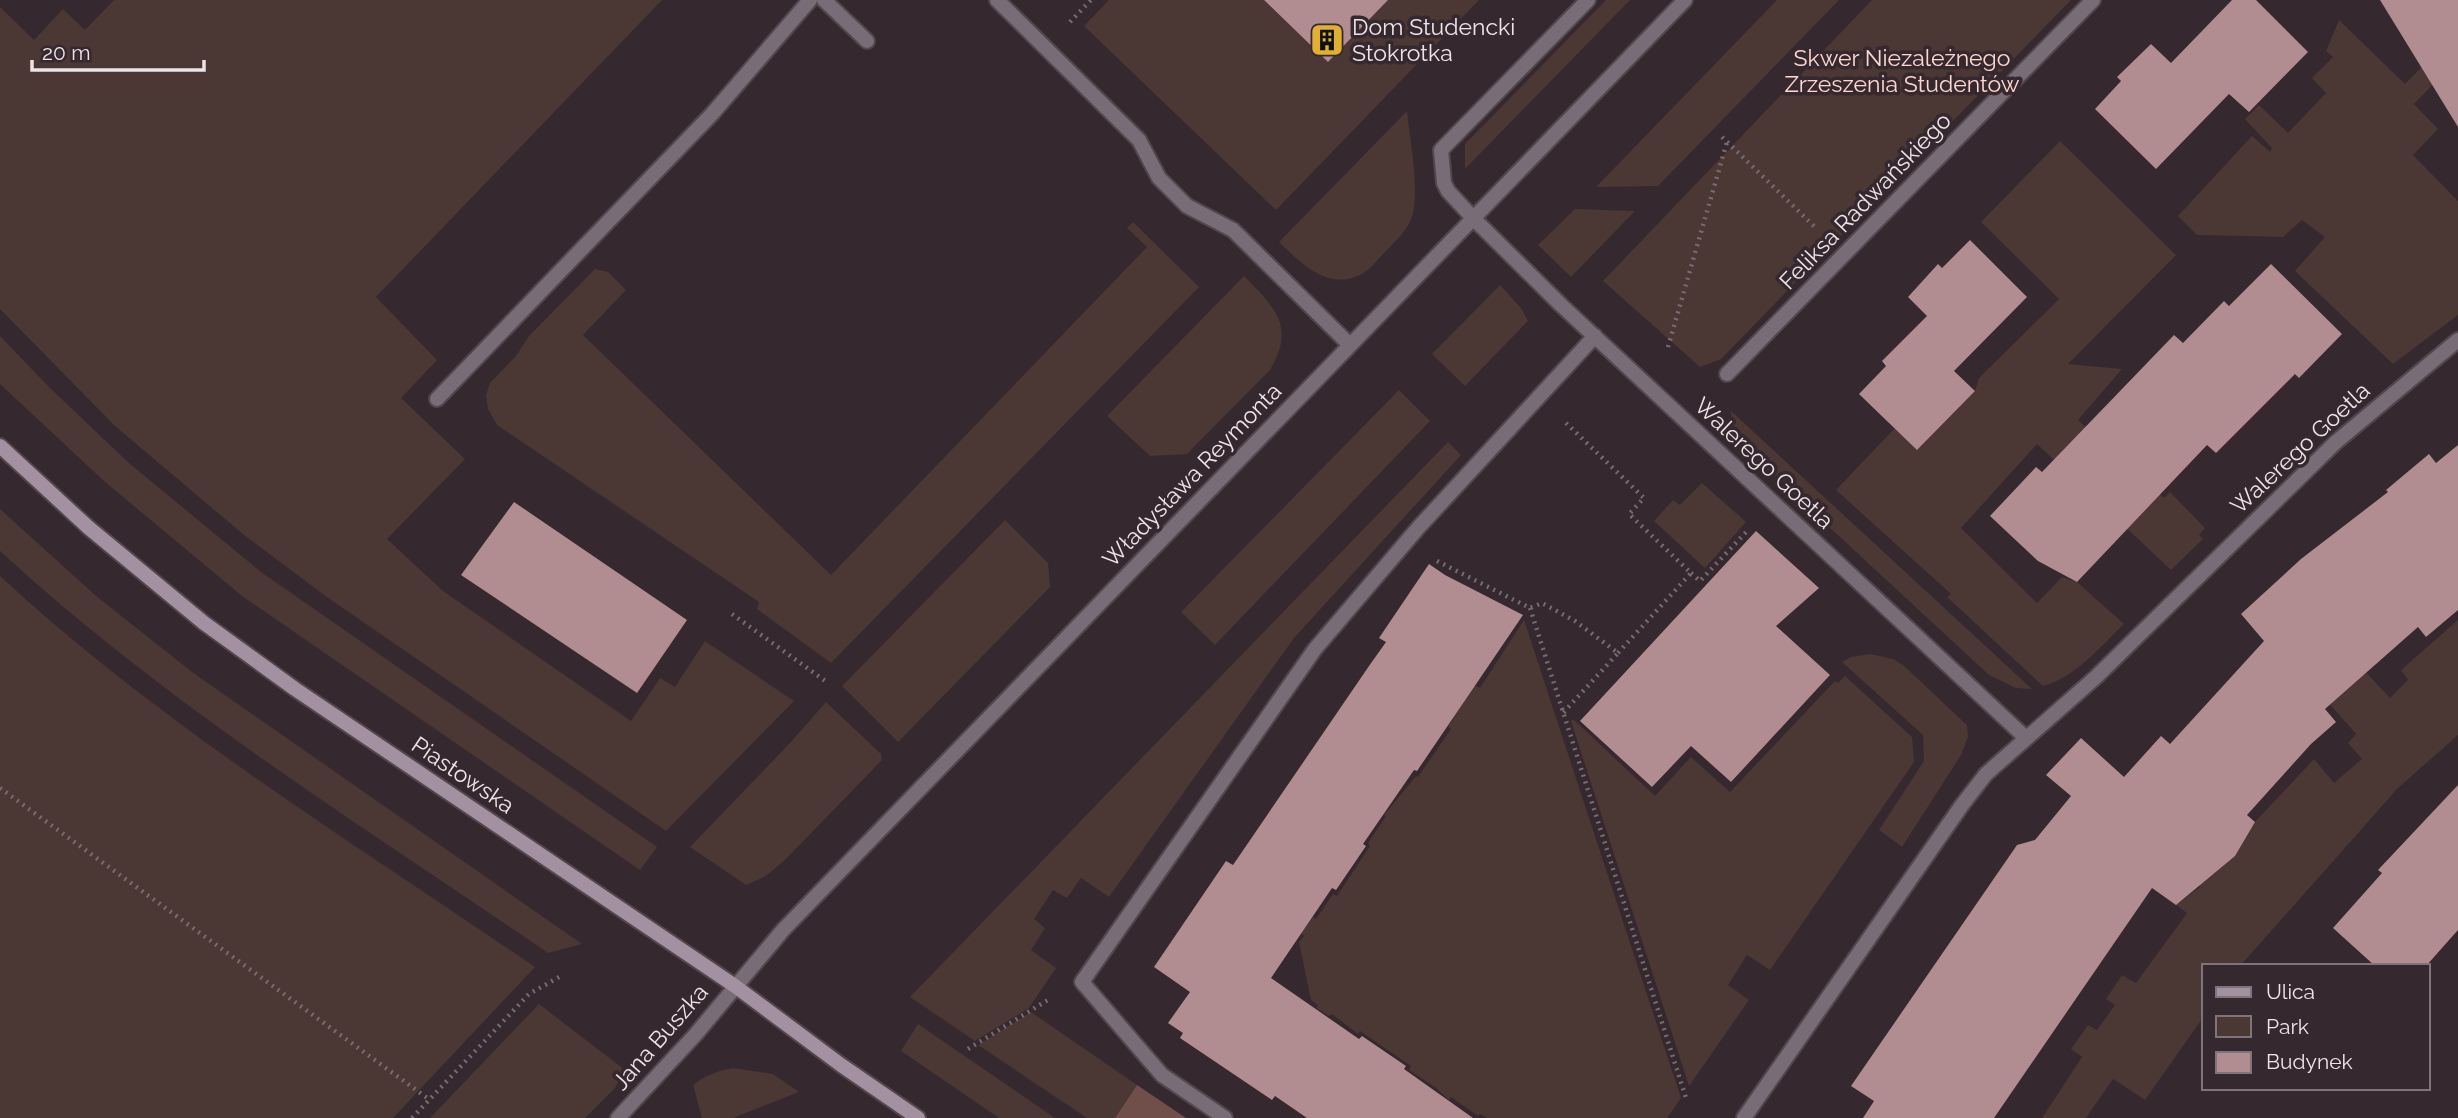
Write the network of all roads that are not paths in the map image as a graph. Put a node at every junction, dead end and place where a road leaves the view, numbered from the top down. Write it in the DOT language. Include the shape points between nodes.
graph roads {
  1 [pos="810,0"];
  2 [pos="824,0"];
  3 [pos="998,0"];
  4 [pos="1588,0"];
  5 [pos="1685,0"];
  6 [pos="2093,0"];
  7 [pos="867,41"];
  8 [pos="1473,218"];
  9 [pos="1595,336"];
  10 [pos="2458,340"];
  11 [pos="1350,345"];
  12 [pos="1727,374"];
  13 [pos="437,399"];
  14 [pos="0,446"];
  15 [pos="2026,738"];
  16 [pos="735,986"];
  17 [pos="618,1118"];
  18 [pos="918,1118"];
  19 [pos="1225,1118"];
  20 [pos="1744,1118"];
  1 -- 13 [label="street" via="712,114"];
  2 -- 7 [label="street"];
  3 -- 11 [label="street" via="1139,140 1159,178 1173,192 1233,230"];
  4 -- 8 [label="street, Walerego Goetla" via="1441,150 1444,183"];
  5 -- 8 [label="street, Władysława Reymonta"];
  6 -- 12 [label="street, Feliksa Radwańskiego"];
  8 -- 9 [label="street, Walerego Goetla"];
  8 -- 11 [label="street, Władysława Reymonta"];
  9 -- 15 [label="street, Walerego Goetla"];
  9 -- 19 [label="street" via="1315,649 1082,982 1162,1075"];
  10 -- 15 [label="street, Walerego Goetla" via="2336,443 2096,677"];
  11 -- 16 [label="street, Władysława Reymonta" via="783,930"];
  14 -- 16 [label="street, Piastowska" via="89,528 204,623"];
  15 -- 20 [label="street, Walerego Goetla" via="1973,789"];
  16 -- 17 [label="street, Jana Buszka"];
  16 -- 18 [label="street, Piastowska"];
}
